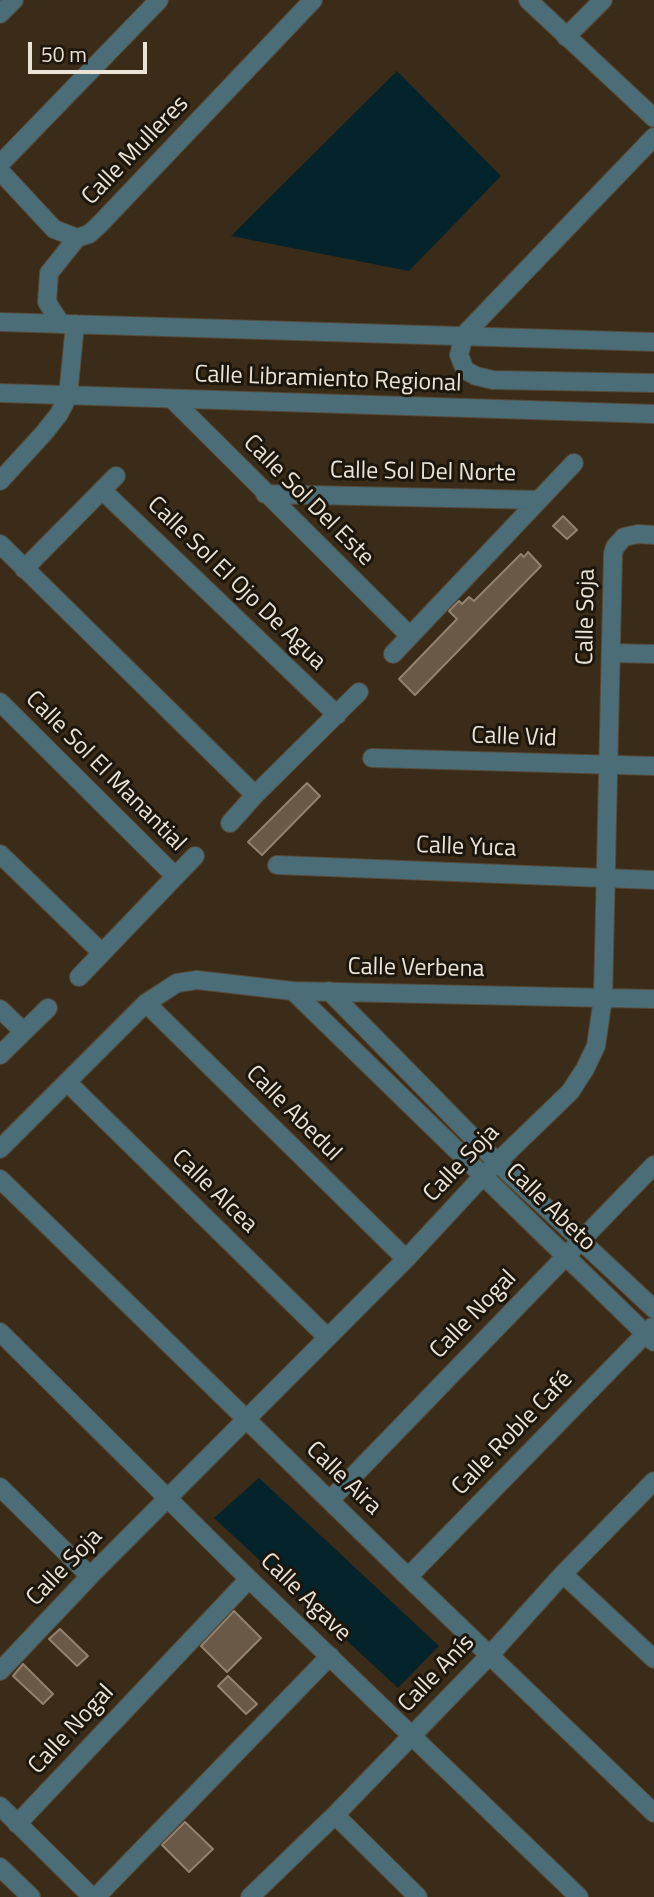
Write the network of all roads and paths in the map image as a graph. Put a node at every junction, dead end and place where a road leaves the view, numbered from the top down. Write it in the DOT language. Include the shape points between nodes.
graph roads {
  1 [pos="14,0"];
  2 [pos="159,0"];
  3 [pos="313,0"];
  4 [pos="528,0"];
  5 [pos="603,0"];
  6 [pos="0,14"];
  7 [pos="566,37"];
  8 [pos="654,118"];
  9 [pos="654,137"];
  10 [pos="0,164"];
  11 [pos="0,171"];
  12 [pos="77,238"];
  13 [pos="0,322"];
  14 [pos="68,324"];
  15 [pos="464,335"];
  16 [pos="654,342"];
  17 [pos="654,383"];
  18 [pos="0,393"];
  19 [pos="68,396"];
  20 [pos="173,400"];
  21 [pos="654,414"];
  22 [pos="574,463"];
  23 [pos="116,475"];
  24 [pos="0,481"];
  25 [pos="102,490"];
  26 [pos="265,494"];
  27 [pos="539,500"];
  28 [pos="654,535"];
  29 [pos="0,544"];
  30 [pos="24,569"];
  31 [pos="410,636"];
  32 [pos="611,653"];
  33 [pos="393,654"];
  34 [pos="654,654"];
  35 [pos="359,692"];
  36 [pos="0,702"];
  37 [pos="337,715"];
  38 [pos="372,758"];
  39 [pos="608,765"];
  40 [pos="654,766"];
  41 [pos="256,795"];
  42 [pos="230,823"];
  43 [pos="0,854"];
  44 [pos="195,856"];
  45 [pos="277,865"];
  46 [pos="175,876"];
  47 [pos="604,878"];
  48 [pos="654,880"];
  49 [pos="102,953"];
  50 [pos="79,977"];
  51 [pos="293,991"];
  52 [pos="329,992"];
  53 [pos="603,998"];
  54 [pos="654,999"];
  55 [pos="146,1003"];
  56 [pos="0,1009"];
  57 [pos="48,1009"];
  58 [pos="23,1031"];
  59 [pos="0,1055"];
  60 [pos="67,1082"];
  61 [pos="0,1149"];
  62 [pos="497,1162"];
  63 [pos="654,1165"];
  64 [pos="482,1177"];
  65 [pos="0,1179"];
  66 [pos="582,1240"];
  67 [pos="566,1256"];
  68 [pos="406,1259"];
  69 [pos="654,1309"];
  70 [pos="0,1332"];
  71 [pos="651,1334"];
  72 [pos="327,1337"];
  73 [pos="246,1419"];
  74 [pos="0,1487"];
  75 [pos="650,1491"];
  76 [pos="168,1498"];
  77 [pos="330,1500"];
  78 [pos="563,1574"];
  79 [pos="90,1576"];
  80 [pos="408,1577"];
  81 [pos="249,1578"];
  82 [pos="330,1656"];
  83 [pos="489,1656"];
  84 [pos="654,1659"];
  85 [pos="4,1660"];
  86 [pos="412,1734"];
  87 [pos="0,1806"];
  88 [pos="654,1813"];
  89 [pos="335,1815"];
  90 [pos="17,1824"];
  91 [pos="0,1867"];
  92 [pos="252,1896"];
  93 [pos="31,1897"];
  94 [pos="94,1897"];
  95 [pos="418,1897"];
  96 [pos="579,1897"];
  1 -- 6 [label="street"];
  2 -- 10 [label="street"];
  3 -- 12 [label="street, Calle Mulleres" via="99,225"];
  4 -- 7 [label="street"];
  5 -- 7 [label="street"];
  7 -- 8 [label="street"];
  9 -- 15 [label="street"];
  11 -- 12 [label="street" via="54,229"];
  12 -- 14 [label="street, Calle Mulleres" via="49,273 47,302"];
  13 -- 14 [label="street, Calle Libramiento Regional"];
  14 -- 15 [label="street, Calle Libramiento Regional"];
  14 -- 19 [label="street"];
  15 -- 16 [label="street, Calle Libramiento Regional"];
  15 -- 17 [label="street" via="459,355 465,370 476,376"];
  18 -- 19 [label="street, Calle Libramiento Regional"];
  19 -- 20 [label="street, Calle Libramiento Regional"];
  19 -- 24 [label="street" via="44,433"];
  20 -- 21 [label="street, Calle Libramiento Regional"];
  20 -- 26 [label="street, Calle Sol Del Este"];
  22 -- 27 [label="street"];
  23 -- 25 [label="street"];
  25 -- 30 [label="street"];
  25 -- 37 [label="street, Calle Sol El Ojo De Agua"];
  26 -- 27 [label="street, Calle Sol Del Norte"];
  26 -- 31 [label="street, Calle Sol Del Este"];
  27 -- 31 [label="street"];
  28 -- 32 [label="street, Calle Soja" via="629,535 618,542 613,554"];
  29 -- 30 [label="street"];
  30 -- 41 [label="street"];
  31 -- 33 [label="street"];
  32 -- 34 [label="street"];
  32 -- 39 [label="street, Calle Soja"];
  35 -- 37 [label="street"];
  36 -- 46 [label="street, Calle Sol El Manantial"];
  37 -- 41 [label="street"];
  38 -- 39 [label="street, Calle Vid"];
  39 -- 40 [label="street, Calle Vid"];
  39 -- 47 [label="street, Calle Soja"];
  41 -- 42 [label="street"];
  43 -- 49 [label="street"];
  44 -- 46 [label="street, Calle Sol El Manantial"];
  45 -- 47 [label="street, Calle Yuca"];
  46 -- 49 [label="street, Calle Sol El Manantial"];
  47 -- 48 [label="street, Calle Yuca"];
  47 -- 53 [label="street, Calle Soja"];
  49 -- 50 [label="street, Calle Sol El Manantial"];
  51 -- 52 [label="street, Calle Verbena"];
  51 -- 55 [label="street, Calle Verbena" via="197,980 177,983"];
  51 -- 64 [label="street, Calle Abeto"];
  52 -- 53 [label="street, Calle Verbena"];
  52 -- 62 [label="street, Calle Abeto"];
  53 -- 54 [label="street, Calle Verbena"];
  53 -- 62 [label="street, Calle Soja" via="596,1046 578,1080"];
  55 -- 60 [label="street"];
  55 -- 68 [label="street, Calle Abedul"];
  56 -- 58 [label="street"];
  57 -- 58 [label="street"];
  58 -- 59 [label="street"];
  60 -- 61 [label="street"];
  60 -- 72 [label="street, Calle Alcea"];
  62 -- 64 [label="street, Calle Soja"];
  62 -- 66 [label="street, Calle Abeto"];
  63 -- 66 [label="street, Calle Nogal"];
  64 -- 67 [label="street, Calle Abeto"];
  64 -- 68 [label="street, Calle Soja"];
  65 -- 73 [label="street, Calle Aira"];
  66 -- 67 [label="street, Calle Nogal"];
  66 -- 69 [label="street, Calle Abeto"];
  67 -- 71 [label="street, Calle Abeto"];
  67 -- 77 [label="street, Calle Nogal"];
  68 -- 72 [label="street, Calle Soja"];
  70 -- 76 [label="street, Calle Agave"];
  71 -- 80 [label="street, Calle Roble Café"];
  72 -- 73 [label="street, Calle Soja"];
  73 -- 76 [label="street, Calle Soja"];
  73 -- 77 [label="street, Calle Aira"];
  74 -- 79 [label="street"];
  75 -- 78 [label="street, Calle Anís"];
  76 -- 79 [label="street, Calle Soja"];
  76 -- 81 [label="street, Calle Agave"];
  77 -- 80 [label="street, Calle Aira"];
  78 -- 83 [label="street, Calle Anís"];
  78 -- 84 [label="street"];
  79 -- 85 [label="street, Calle Soja"];
  80 -- 83 [label="street, Calle Aira"];
  81 -- 82 [label="street, Calle Agave"];
  81 -- 90 [label="street, Calle Nogal"];
  82 -- 86 [label="street, Calle Agave"];
  82 -- 94 [label="street"];
  83 -- 86 [label="street, Calle Anís"];
  83 -- 88 [label="street, Calle Aira"];
  86 -- 89 [label="street, Calle Anís"];
  86 -- 96 [label="street, Calle Agave"];
  87 -- 90 [label="street"];
  89 -- 92 [label="street, Calle Anís"];
  89 -- 95 [label="street"];
  90 -- 94 [label="street"];
  91 -- 93 [label="street"];
}
